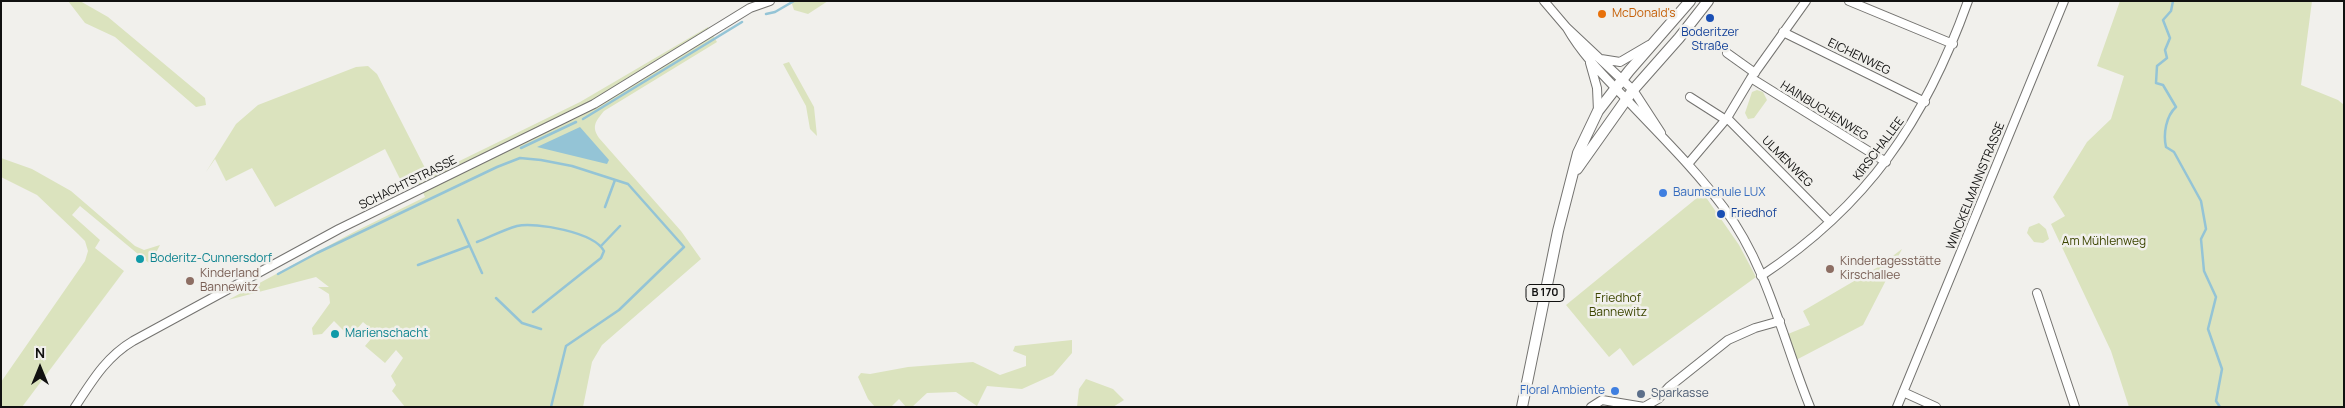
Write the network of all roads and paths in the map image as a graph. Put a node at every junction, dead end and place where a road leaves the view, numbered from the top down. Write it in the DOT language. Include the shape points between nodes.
graph roads {
  1 [pos="770,1"];
  2 [pos="1544,1"];
  3 [pos="1690,1"];
  4 [pos="1708,1"];
  5 [pos="1806,1"];
  6 [pos="1849,1"];
  7 [pos="1968,1"];
  8 [pos="2064,1"];
  9 [pos="749,4"];
  10 [pos="1567,28"];
  11 [pos="1783,32"];
  12 [pos="1655,42"];
  13 [pos="1953,44"];
  14 [pos="1726,53"];
  15 [pos="1599,58"];
  16 [pos="1590,61"];
  17 [pos="1753,76"];
  18 [pos="1619,85"];
  19 [pos="1634,90"];
  20 [pos="1690,97"];
  21 [pos="1626,99"];
  22 [pos="1925,102"];
  23 [pos="1598,111"];
  24 [pos="1727,119"];
  25 [pos="1663,137"];
  26 [pos="1886,162"];
  27 [pos="1688,164"];
  28 [pos="1575,172"];
  29 [pos="1830,222"];
  30 [pos="1761,276"];
  31 [pos="2037,293"];
  32 [pos="1780,321"];
  33 [pos="1903,392"];
  34 [pos="1658,399"];
  35 [pos="75,407"];
  36 [pos="1522,407"];
  37 [pos="1592,407"];
  38 [pos="1662,407"];
  39 [pos="1810,407"];
  40 [pos="1897,407"];
  41 [pos="1936,407"];
  42 [pos="2075,407"];
  1 -- 9 [label="street, SCHACHTSTRASSE"];
  2 -- 10 [label="street"];
  3 -- 12 [label="main road, B 170"];
  4 -- 19 [label="main road, B 170"];
  5 -- 11 [label="street"];
  6 -- 13 [label="street"];
  7 -- 13 [label="street, KIRSCHALLEE"];
  8 -- 33 [label="street, WINCKELMANNSTRASSE"];
  9 -- 35 [label="street, SCHACHTSTRASSE" via="594,104 339,229 133,341 117,351 102,367"];
  10 -- 15 [label="street"];
  10 -- 16 [label="street"];
  11 -- 17 [label="street"];
  11 -- 22 [label="street, EICHENWEG"];
  12 -- 15 [label="street" via="1625,60 1612,62"];
  12 -- 18 [label="main road, B 170"];
  13 -- 22 [label="street, KIRSCHALLEE"];
  14 -- 17 [label="street, HAINBUCHENWEG"];
  15 -- 18 [label="street"];
  16 -- 18 [label="street"];
  16 -- 23 [label="street" via="1598,88"];
  17 -- 24 [label="street"];
  17 -- 26 [label="street, HAINBUCHENWEG"];
  18 -- 19 [label="street"];
  18 -- 21 [label="street"];
  18 -- 23 [label="main road, B 170"];
  19 -- 21 [label="main road, B 170"];
  19 -- 25 [label="street"];
  20 -- 24 [label="street, ULMENWEG"];
  21 -- 25 [label="street"];
  21 -- 28 [label="main road, B 170"];
  22 -- 26 [label="street, KIRSCHALLEE"];
  23 -- 28 [label="main road, B 170" via="1578,153"];
  24 -- 27 [label="street"];
  24 -- 29 [label="street, ULMENWEG"];
  25 -- 27 [label="street"];
  26 -- 29 [label="street, KIRSCHALLEE"];
  27 -- 30 [label="street" via="1726,211"];
  28 -- 36 [label="main road, B 170" via="1558,232"];
  29 -- 30 [label="street, KIRSCHALLEE"];
  30 -- 32 [label="street"];
  31 -- 42 [label="street"];
  32 -- 34 [label="street" via="1728,340"];
  32 -- 39 [label="street"];
  33 -- 40 [label="street, WINCKELMANNSTRASSE"];
  33 -- 41 [label="street"];
  34 -- 37 [label="street" via="1644,407 1602,400"];
  34 -- 38 [label="street"];
}
